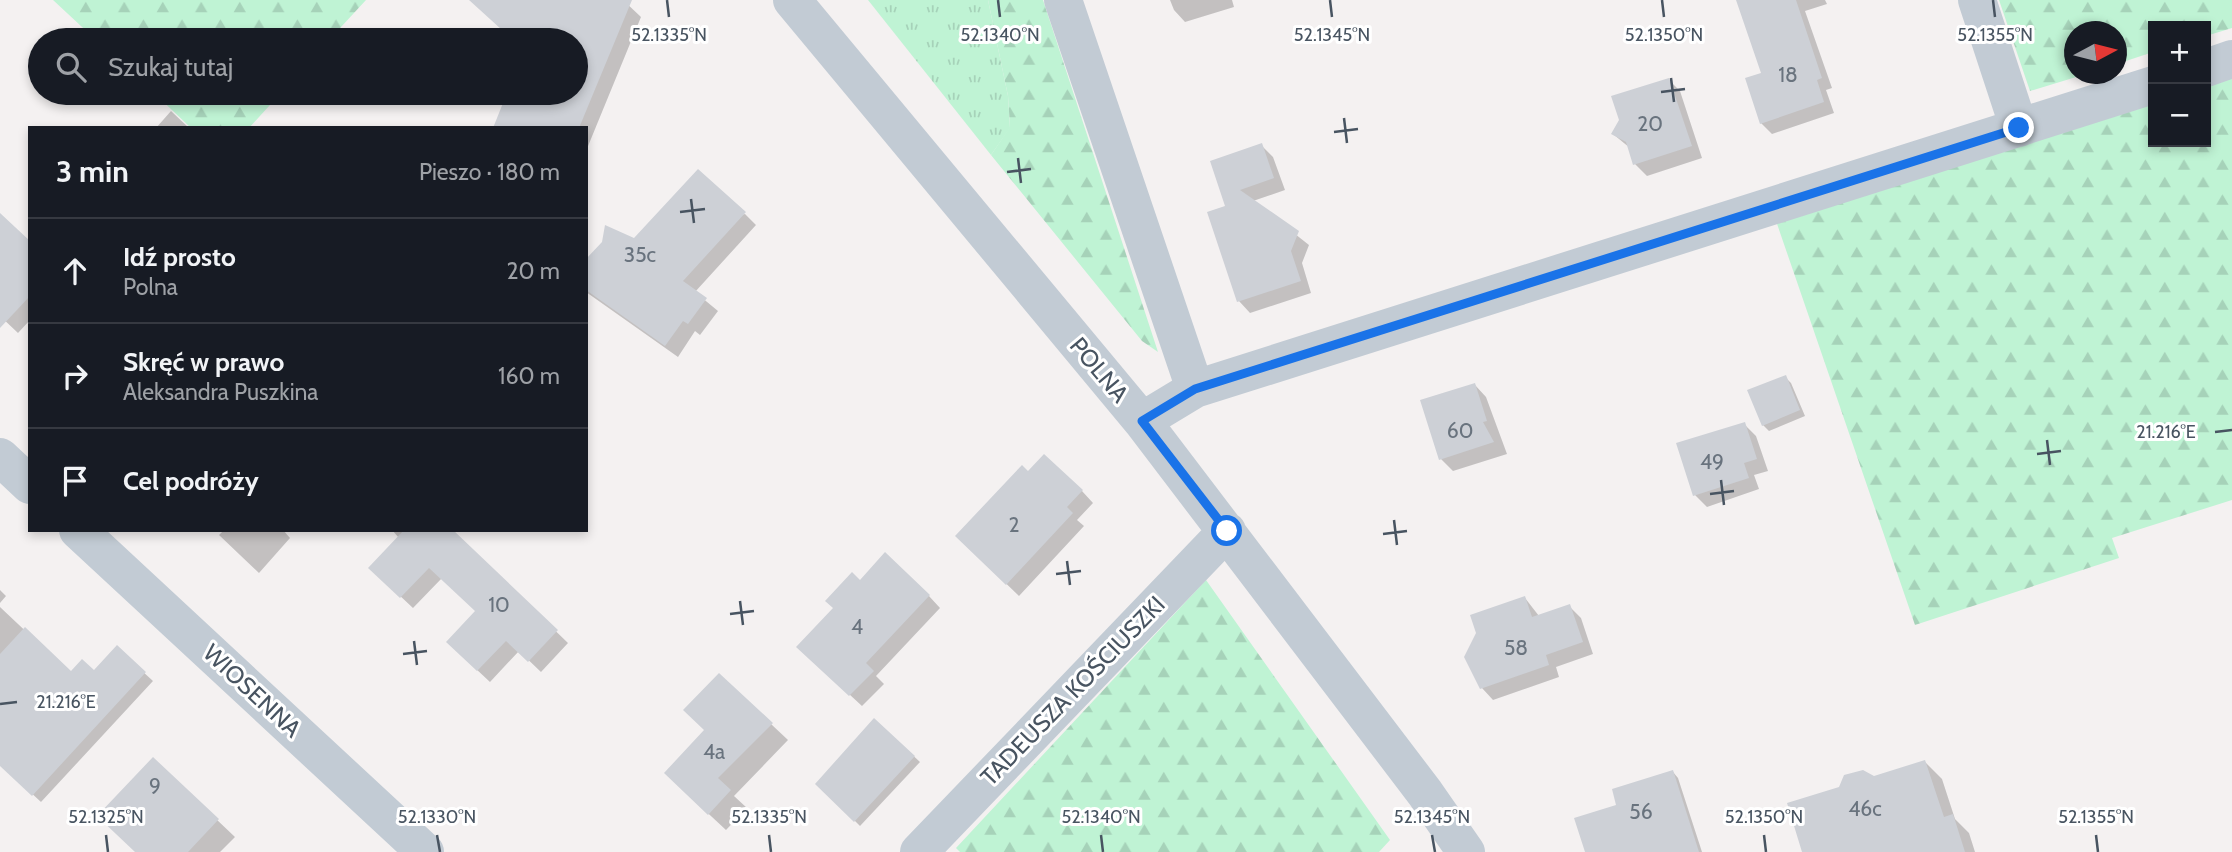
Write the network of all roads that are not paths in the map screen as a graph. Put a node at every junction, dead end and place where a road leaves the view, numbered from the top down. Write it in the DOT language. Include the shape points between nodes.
graph roads {
  1 [pos="792,0"];
  2 [pos="1063,0"];
  3 [pos="1977,0"];
  4 [pos="2232,59"];
  5 [pos="2211,66"];
  6 [pos="2148,87"];
  7 [pos="2019,128"];
  8 [pos="1195,389"];
  9 [pos="1142,421"];
  10 [pos="0,457"];
  11 [pos="28,483"];
  12 [pos="1227,531"];
  13 [pos="80,532"];
  14 [pos="425,852"];
  15 [pos="919,852"];
  16 [pos="1466,852"];
  1 -- 9 [label="street, POLNA"];
  2 -- 8 [label="street"];
  3 -- 7 [label="street"];
  4 -- 5 [label="street"];
  6 -- 7 [label="street"];
  7 -- 8 [label="street"];
  8 -- 9 [label="street"];
  9 -- 12 [label="street, POLNA"];
  10 -- 11 [label="street"];
  12 -- 15 [label="street, TADEUSZA KOŚCIUSZKI"];
  12 -- 16 [label="street, POLNA"];
  13 -- 14 [label="street, WIOSENNA"];
}
